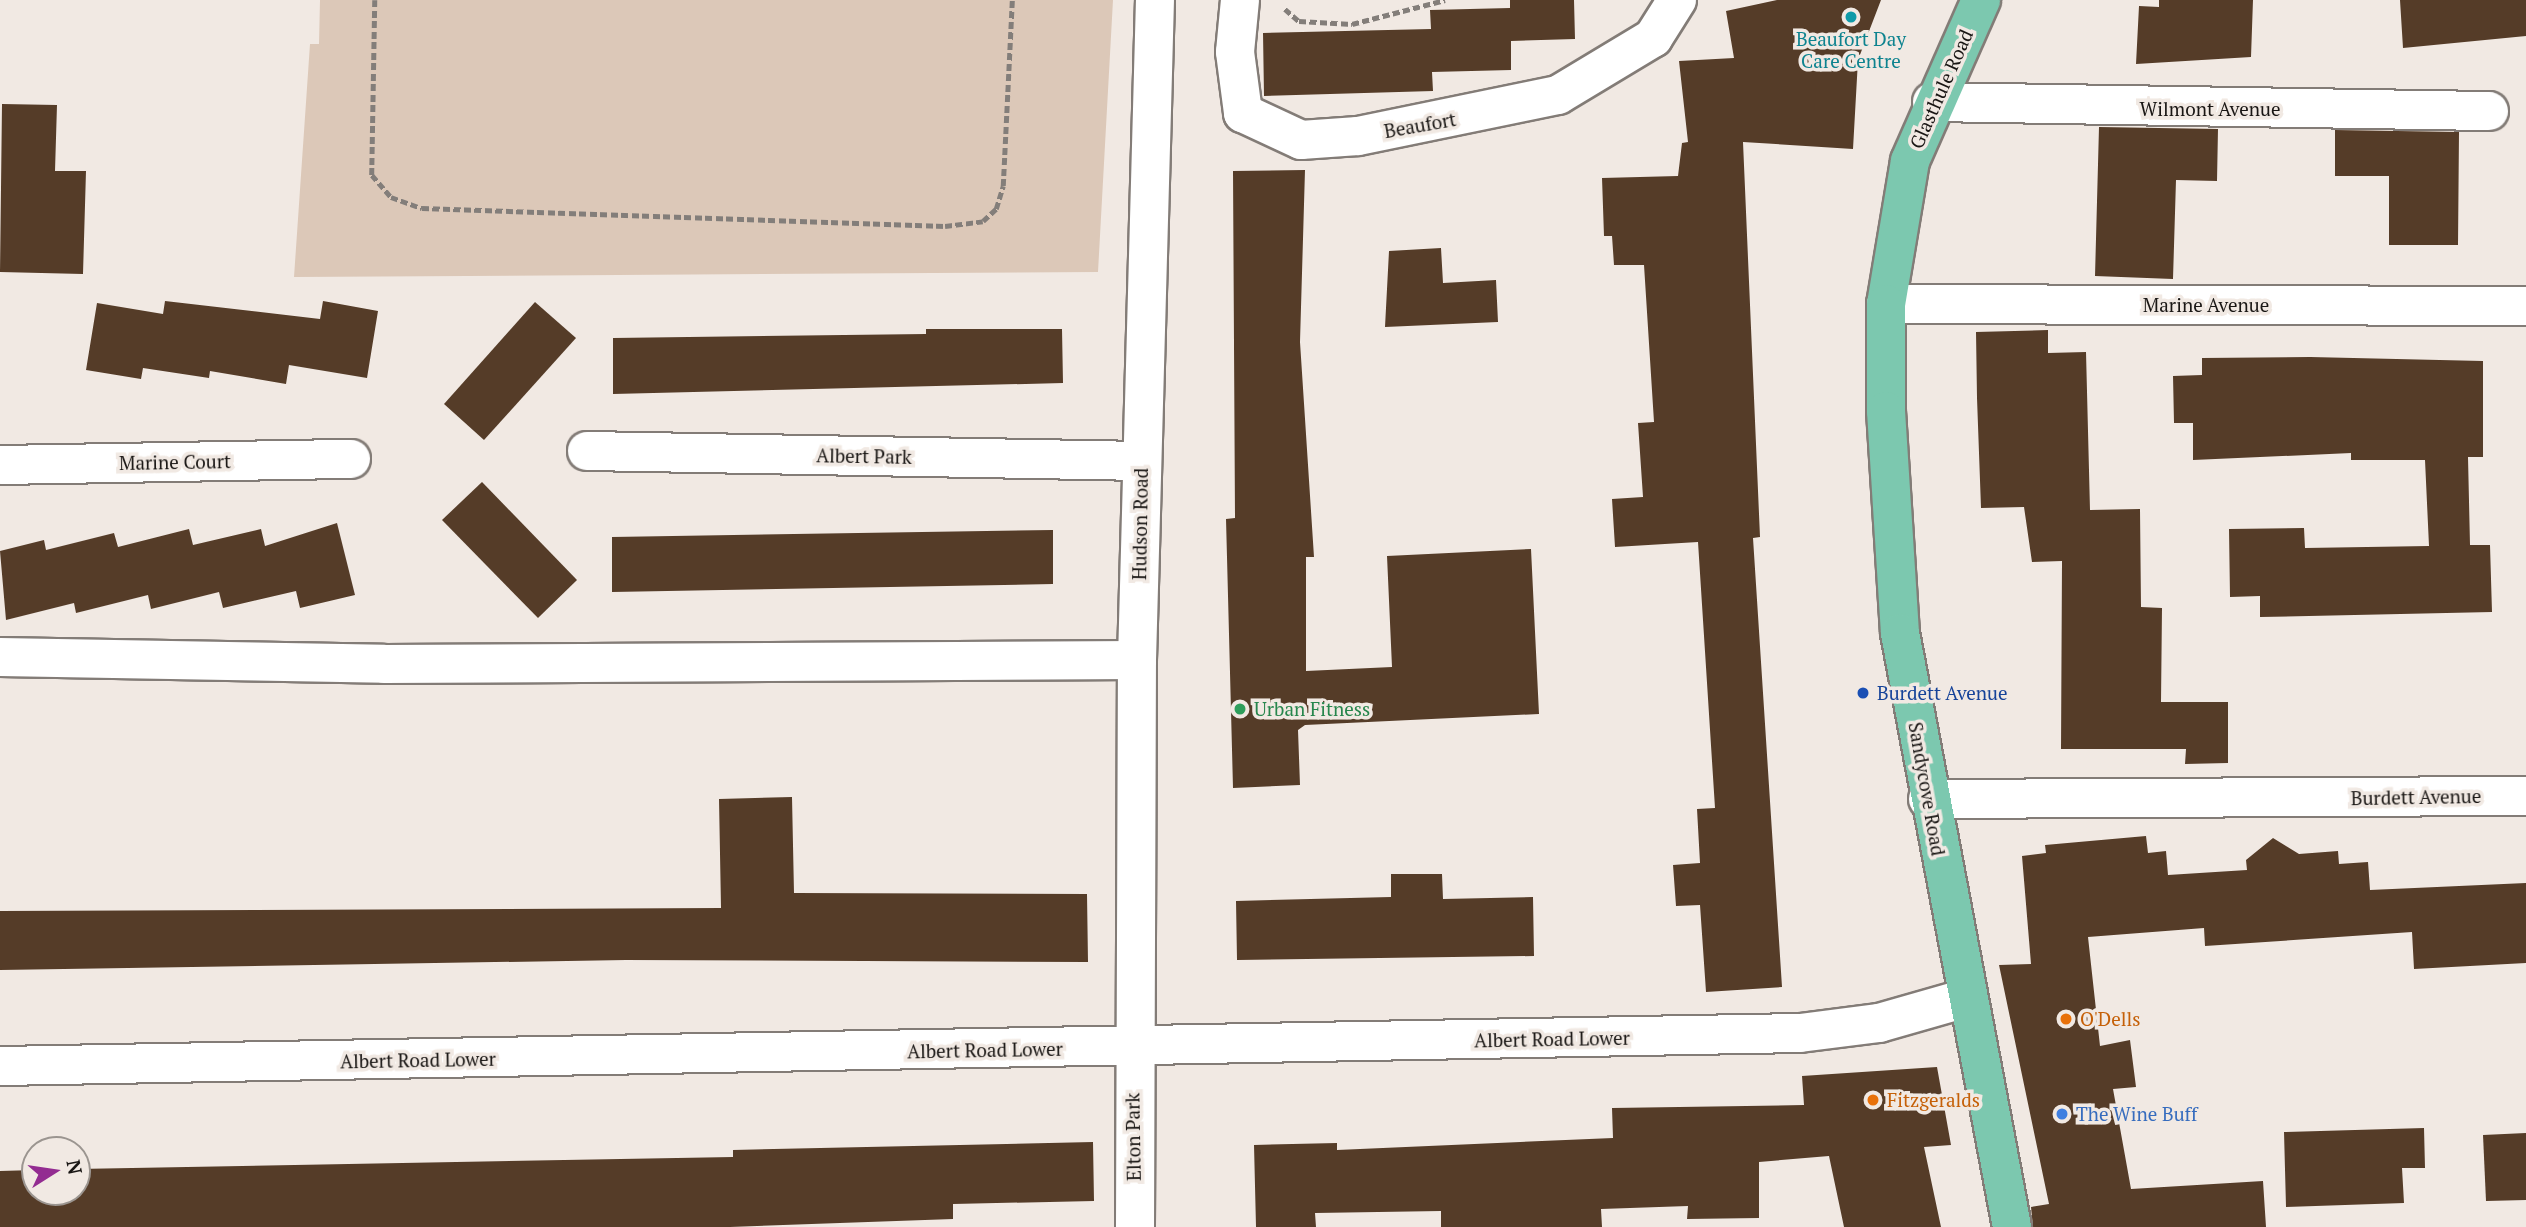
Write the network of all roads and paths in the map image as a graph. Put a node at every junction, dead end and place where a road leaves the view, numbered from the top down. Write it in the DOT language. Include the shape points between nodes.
graph roads {
  1 [pos="374,0"];
  2 [pos="1012,0"];
  3 [pos="1155,0"];
  4 [pos="1240,0"];
  5 [pos="1275,0"];
  6 [pos="1444,0"];
  7 [pos="1677,0"];
  8 [pos="1981,0"];
  9 [pos="1932,102"];
  10 [pos="2489,111"];
  11 [pos="1886,304"];
  12 [pos="2526,306"];
  13 [pos="587,451"];
  14 [pos="351,459"];
  15 [pos="1141,461"];
  16 [pos="0,465"];
  17 [pos="0,657"];
  18 [pos="1137,660"];
  19 [pos="2526,796"];
  20 [pos="1928,799"];
  21 [pos="1966,998"];
  22 [pos="1131,1048"];
  23 [pos="0,1066"];
  24 [pos="1135,1227"];
  25 [pos="2012,1227"];
  1 -- 2 [label="path" via="372,175 391,197 422,208 945,226 983,220 996,209 1003,186"];
  3 -- 15 [label="street, Hudson Road"];
  4 -- 7 [label="street, Beaufort" via="1236,52 1242,113 1301,140 1372,133 1558,95 1653,38"];
  5 -- 6 [label="path" via="1299,21 1352,24"];
  8 -- 9 [label="main road, Glasthule Road"];
  9 -- 10 [label="street, Wilmont Avenue"];
  9 -- 11 [label="main road, Glasthule Road" via="1910,160"];
  11 -- 12 [label="street, Marine Avenue"];
  11 -- 20 [label="main road, Sandycove Road" via="1890,542"];
  13 -- 15 [label="street, Albert Park"];
  14 -- 16 [label="street, Marine Court"];
  15 -- 18 [label="street, Hudson Road"];
  17 -- 18 [label="street" via="384,664"];
  18 -- 22 [label="street, Hudson Road"];
  19 -- 20 [label="street, Burdett Avenue"];
  20 -- 21 [label="main road, Sandycove Road"];
  21 -- 22 [label="street, Albert Road Lower" via="1879,1023 1800,1034"];
  21 -- 25 [label="main road, Sandycove Road"];
  22 -- 23 [label="street, Albert Road Lower"];
  22 -- 24 [label="street, Elton Park"];
}
